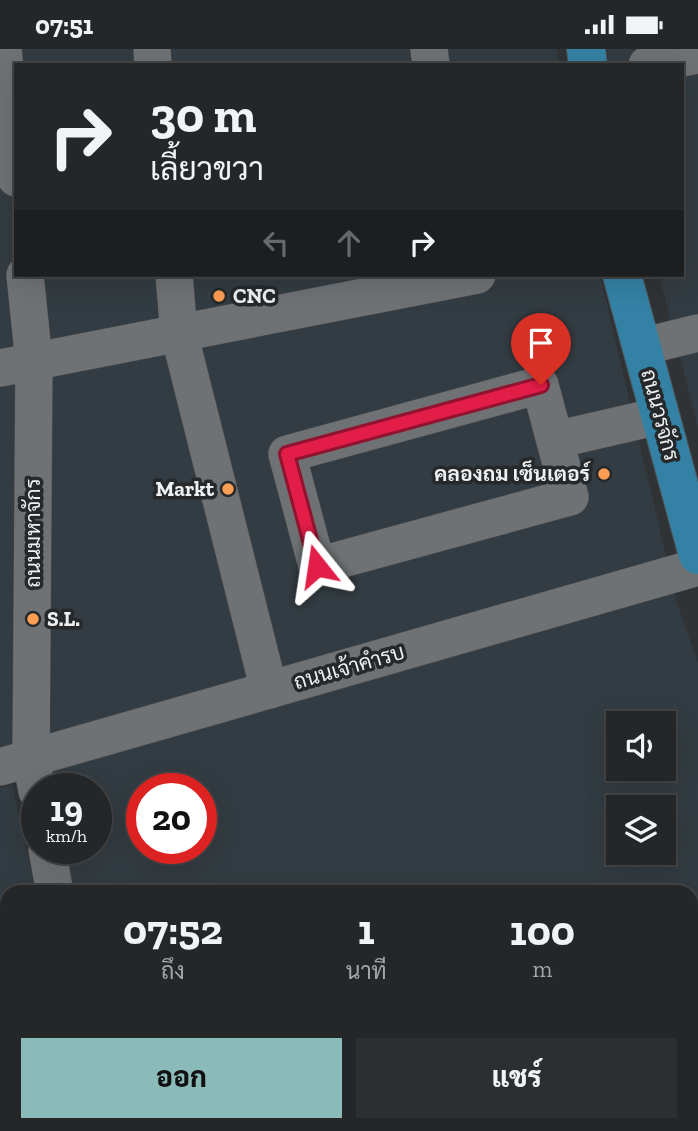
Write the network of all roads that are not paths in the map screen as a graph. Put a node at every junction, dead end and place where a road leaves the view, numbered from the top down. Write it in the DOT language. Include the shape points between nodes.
graph roads {
  1 [pos="3,49"];
  2 [pos="698,55"];
  3 [pos="657,63"];
  4 [pos="14,158"];
  5 [pos="25,277"];
  6 [pos="174,277"];
  7 [pos="462,277"];
  8 [pos="623,277"];
  9 [pos="179,333"];
  10 [pos="698,333"];
  11 [pos="641,347"];
  12 [pos="17,365"];
  13 [pos="659,416"];
  14 [pos="555,440"];
  15 [pos="698,555"];
  16 [pos="698,566"];
  17 [pos="269,690"];
  18 [pos="23,773"];
  19 [pos="50,864"];
  20 [pos="54,885"];
  1 -- 4 [label="street"];
  2 -- 3 [label="street"];
  5 -- 12 [label="street, ถนนมหาจักร"];
  6 -- 9 [label="street"];
  7 -- 9 [label="street"];
  8 -- 11 [label="main road, ถนนวรจักร"];
  9 -- 12 [label="street"];
  9 -- 17 [label="street"];
  10 -- 11 [label="street"];
  11 -- 13 [label="main road, ถนนวรจักร"];
  12 -- 18 [label="street, ถนนมหาจักร"];
  13 -- 14 [label="street"];
  13 -- 15 [label="main road, ถนนวรจักร"];
  14 -- 14 [label="street" via="570,497 317,566 287,454 541,385"];
  16 -- 17 [label="street, ถนนเจ้าคำรบ"];
  17 -- 18 [label="street, ถนนเจ้าคำรบ"];
  19 -- 20 [label="street"];
}
